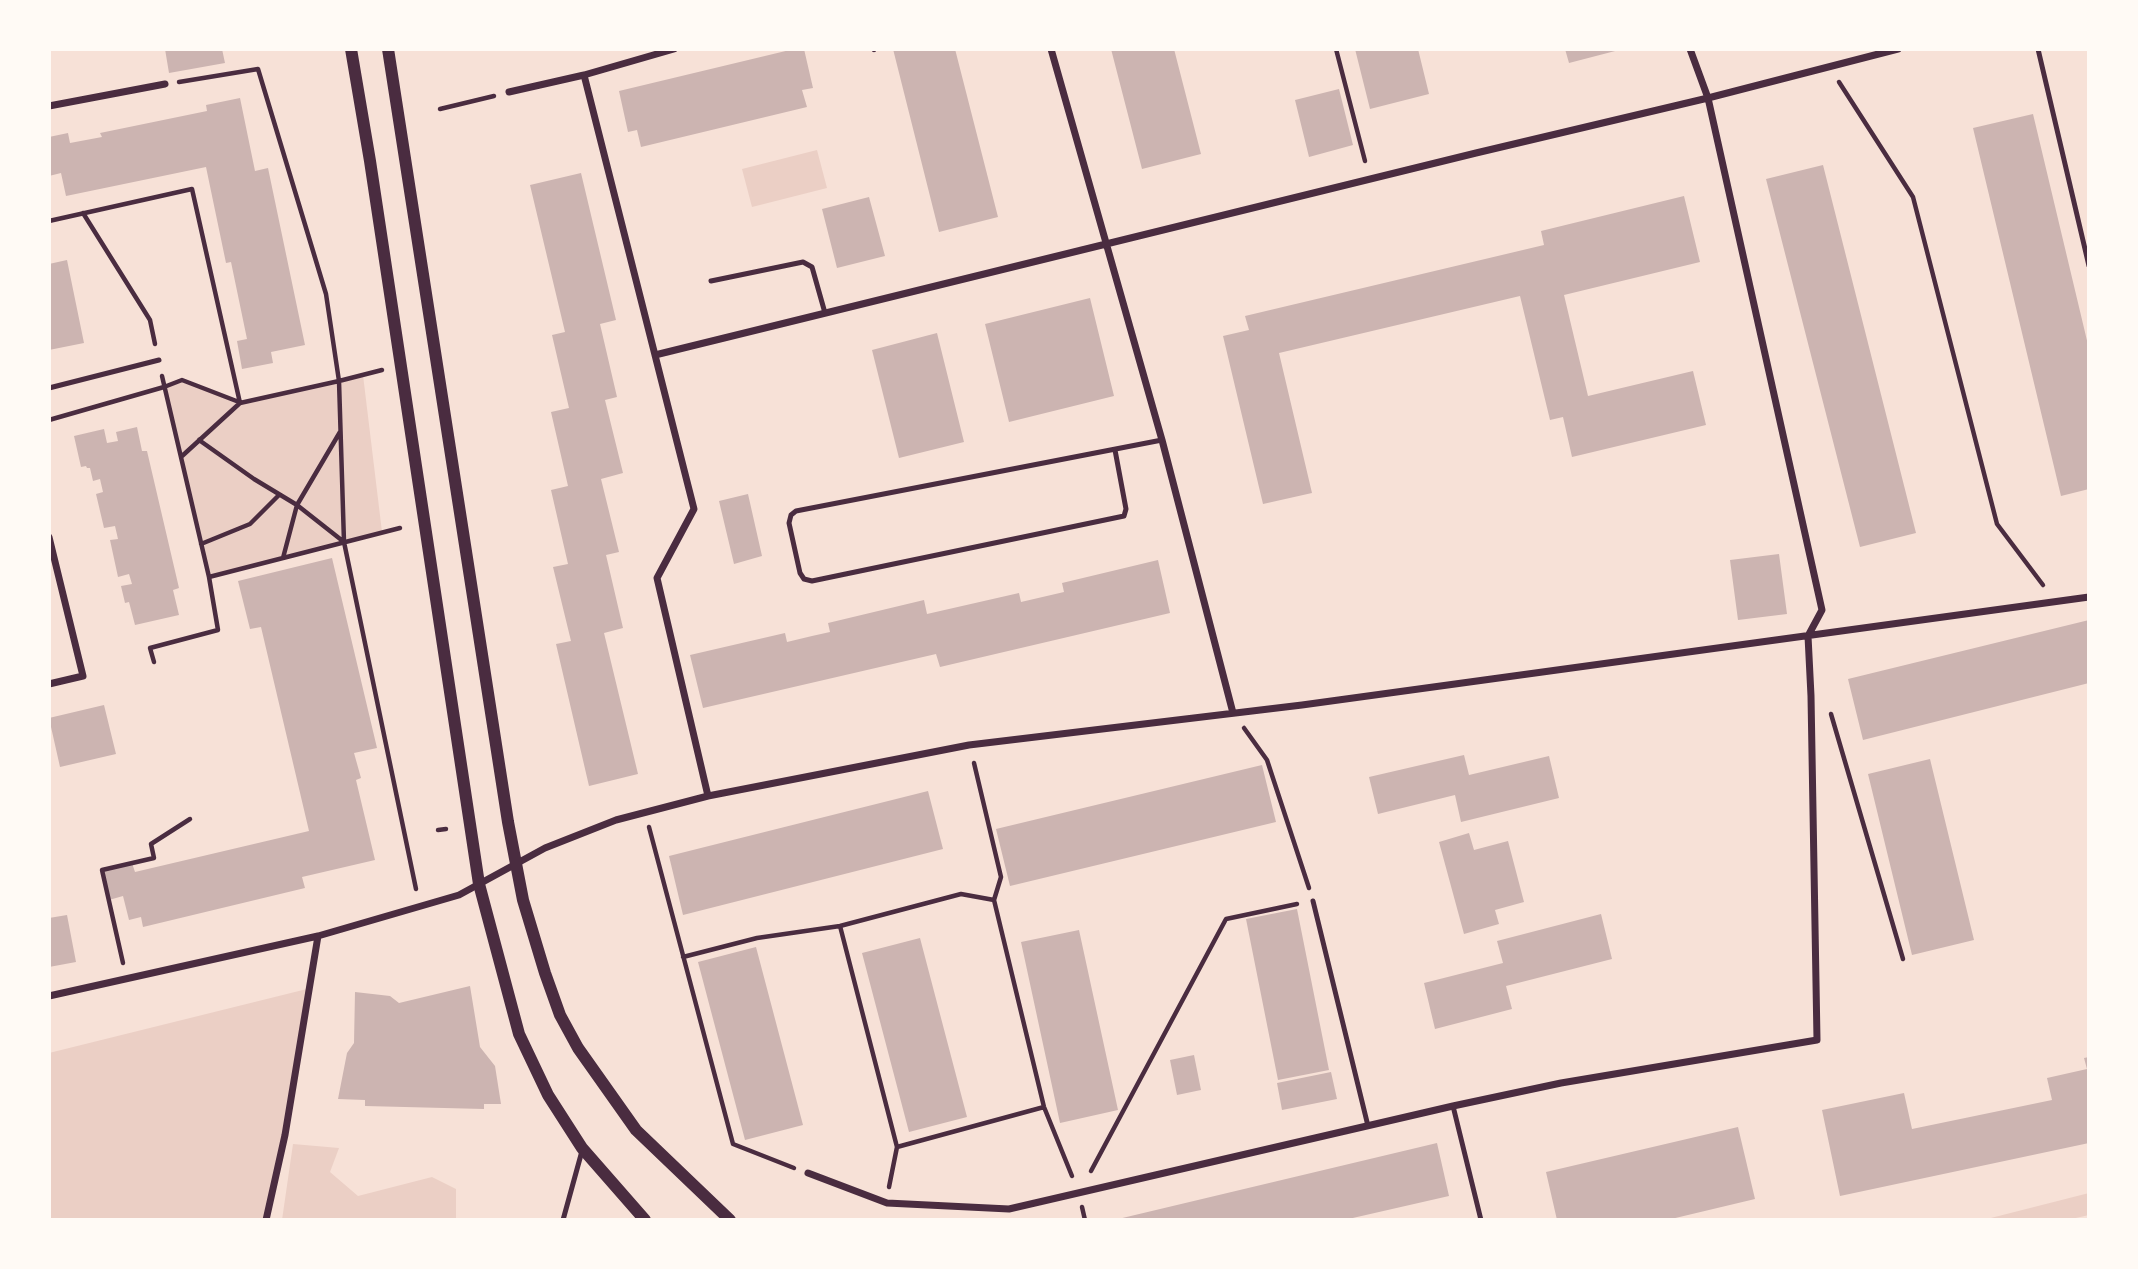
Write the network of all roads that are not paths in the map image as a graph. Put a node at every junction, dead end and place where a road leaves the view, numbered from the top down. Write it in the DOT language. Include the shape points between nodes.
graph roads {
  1 [pos="351,49"];
  2 [pos="388,49"];
  3 [pos="674,49"];
  4 [pos="1051,49"];
  5 [pos="1690,49"];
  6 [pos="1898,49"];
  7 [pos="2038,49"];
  8 [pos="584,75"];
  9 [pos="165,85"];
  10 [pos="509,92"];
  11 [pos="1708,98"];
  12 [pos="49,106"];
  13 [pos="1106,244"];
  14 [pos="2089,266"];
  15 [pos="711,281"];
  16 [pos="824,313"];
  17 [pos="655,355"];
  18 [pos="159,360"];
  19 [pos="49,388"];
  20 [pos="1162,440"];
  21 [pos="1115,450"];
  22 [pos="49,537"];
  23 [pos="2089,597"];
  24 [pos="1808,636"];
  25 [pos="49,684"];
  26 [pos="1233,713"];
  27 [pos="708,796"];
  28 [pos="515,864"];
  29 [pos="479,884"];
  30 [pos="1313,901"];
  31 [pos="318,936"];
  32 [pos="49,996"];
  33 [pos="1452,1106"];
  34 [pos="1368,1126"];
  35 [pos="582,1148"];
  36 [pos="808,1173"];
  37 [pos="266,1220"];
  38 [pos="563,1220"];
  39 [pos="645,1220"];
  40 [pos="730,1220"];
  41 [pos="1481,1220"];
  1 -- 29 [label="street"];
  2 -- 28 [label="street"];
  3 -- 8 [label="street"];
  4 -- 13 [label="street"];
  5 -- 11 [label="street"];
  6 -- 11 [label="street"];
  7 -- 14 [label="lane"];
  8 -- 10 [label="street"];
  8 -- 17 [label="street"];
  9 -- 12 [label="street"];
  11 -- 13 [label="street"];
  11 -- 24 [label="street" via="1822,610"];
  13 -- 16 [label="street"];
  13 -- 20 [label="street"];
  15 -- 16 [label="lane" via="803,262 812,267"];
  16 -- 17 [label="street"];
  17 -- 27 [label="street" via="694,509 657,578"];
  18 -- 19 [label="lane"];
  20 -- 21 [label="lane"];
  20 -- 26 [label="street"];
  21 -- 21 [label="lane" via="796,512 789,523 800,573 812,581 1124,516"];
  22 -- 25 [label="street" via="83,676"];
  23 -- 24 [label="street"];
  24 -- 26 [label="street"];
  24 -- 33 [label="street" via="1817,1040"];
  26 -- 27 [label="street" via="969,744"];
  27 -- 28 [label="street" via="616,820"];
  28 -- 29 [label="street"];
  28 -- 40 [label="street" via="545,973 578,1048 636,1130"];
  29 -- 31 [label="street" via="459,895"];
  29 -- 35 [label="street" via="519,1034 548,1095"];
  30 -- 34 [label="lane"];
  31 -- 32 [label="street"];
  31 -- 37 [label="street"];
  33 -- 34 [label="street"];
  33 -- 41 [label="lane"];
  34 -- 36 [label="street" via="1009,1209 887,1203"];
  35 -- 38 [label="lane"];
  35 -- 39 [label="street"];
}
